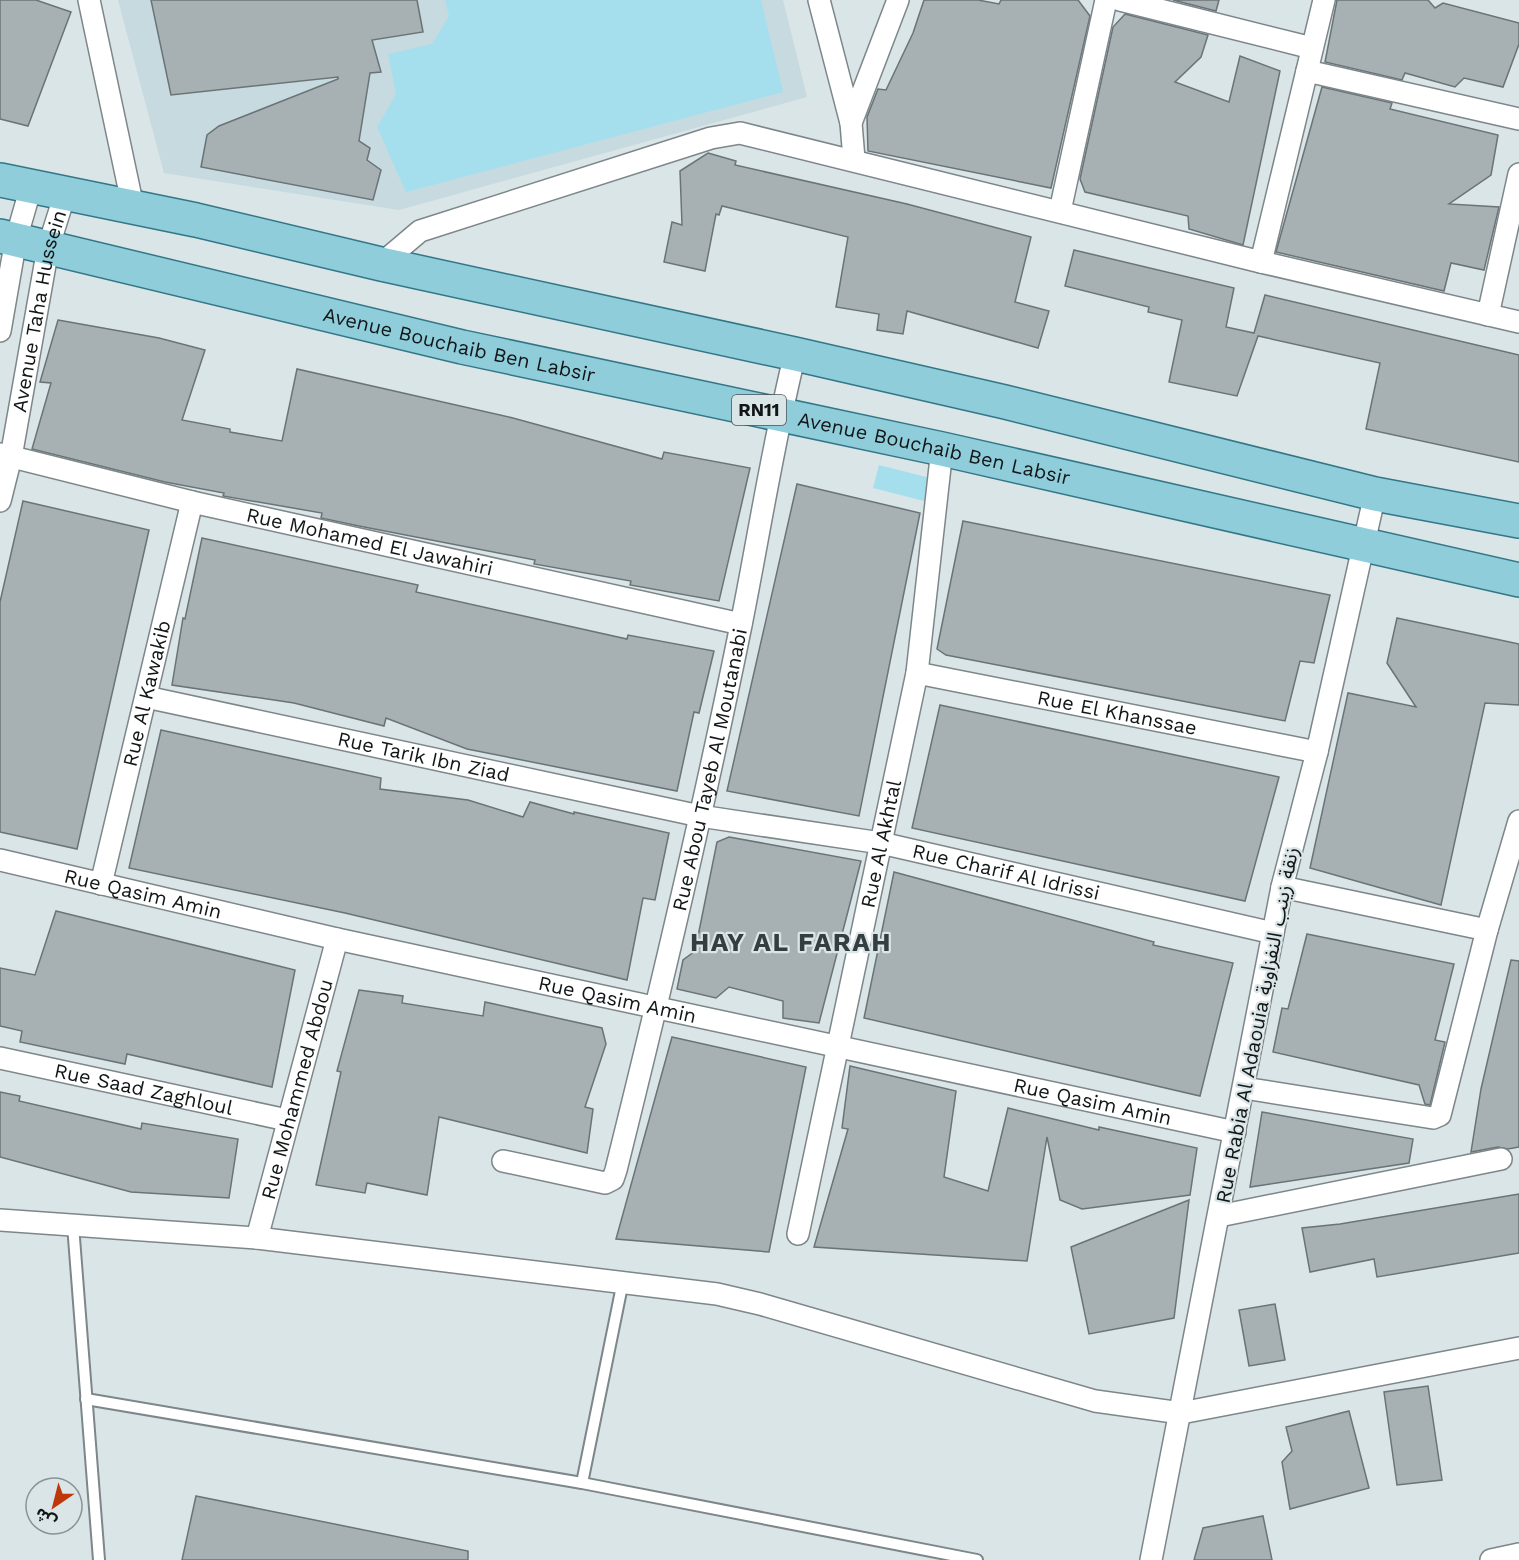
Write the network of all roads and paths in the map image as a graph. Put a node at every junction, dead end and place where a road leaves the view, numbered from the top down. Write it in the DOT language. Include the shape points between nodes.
graph roads {
  1 [pos="89,0"];
  2 [pos="819,0"];
  3 [pos="898,0"];
  4 [pos="1106,0"];
  5 [pos="1120,0"];
  6 [pos="1324,0"];
  7 [pos="1312,48"];
  8 [pos="1307,71"];
  9 [pos="1519,119"];
  10 [pos="851,123"];
  11 [pos="854,159"];
  12 [pos="1519,174"];
  13 [pos="16,183"];
  14 [pos="65,194"];
  15 [pos="133,207"];
  16 [pos="1060,211"];
  17 [pos="8,237"];
  18 [pos="48,248"];
  19 [pos="1261,262"];
  20 [pos="381,264"];
  21 [pos="1488,315"];
  22 [pos="1519,322"];
  23 [pos="0,331"];
  24 [pos="795,354"];
  25 [pos="780,414"];
  26 [pos="942,449"];
  27 [pos="6,456"];
  28 [pos="1375,494"];
  29 [pos="0,501"];
  30 [pos="192,502"];
  31 [pos="1519,521"];
  32 [pos="1364,545"];
  33 [pos="1519,580"];
  34 [pos="741,624"];
  35 [pos="917,673"];
  36 [pos="146,697"];
  37 [pos="1317,752"];
  38 [pos="700,816"];
  39 [pos="1519,821"];
  40 [pos="881,843"];
  41 [pos="0,860"];
  42 [pos="101,884"];
  43 [pos="1282,887"];
  44 [pos="1487,930"];
  45 [pos="1274,933"];
  46 [pos="337,939"];
  47 [pos="656,1008"];
  48 [pos="837,1046"];
  49 [pos="0,1058"];
  50 [pos="1244,1088"];
  51 [pos="287,1120"];
  52 [pos="1235,1132"];
  53 [pos="1501,1159"];
  54 [pos="503,1161"];
  55 [pos="1219,1216"];
  56 [pos="0,1220"];
  57 [pos="73,1225"];
  58 [pos="798,1234"];
  59 [pos="257,1238"];
  60 [pos="623,1281"];
  61 [pos="1519,1348"];
  62 [pos="86,1399"];
  63 [pos="1181,1413"];
  64 [pos="582,1483"];
  65 [pos="1519,1554"];
  66 [pos="99,1560"];
  67 [pos="977,1560"];
  68 [pos="1151,1560"];
  69 [pos="1491,1560"];
  1 -- 15 [label="street"];
  2 -- 10 [label="street"];
  3 -- 10 [label="street"];
  4 -- 16 [label="street"];
  5 -- 7 [label="street"];
  6 -- 7 [label="street"];
  7 -- 8 [label="street"];
  8 -- 9 [label="street"];
  8 -- 19 [label="street"];
  10 -- 11 [label="street"];
  11 -- 16 [label="street"];
  11 -- 20 [label="street" via="741,133 728,134 420,231"];
  12 -- 21 [label="street"];
  13 -- 14 [label="main road"];
  13 -- 17 [label="street, Avenue Taha Hussein"];
  14 -- 15 [label="main road"];
  14 -- 18 [label="street, Avenue Taha Hussein"];
  15 -- 20 [label="main road"];
  16 -- 19 [label="street"];
  17 -- 18 [label="main road, Avenue Bouchaib Ben Labsir / RN11"];
  17 -- 23 [label="street, Avenue Taha Hussein"];
  18 -- 25 [label="main road, Avenue Bouchaib Ben Labsir / RN11" via="462,347"];
  18 -- 27 [label="street, Avenue Taha Hussein"];
  19 -- 21 [label="street"];
  20 -- 24 [label="main road"];
  21 -- 22 [label="street"];
  24 -- 25 [label="street, Rue Abou Tayeb Al Moutanabi"];
  24 -- 28 [label="main road"];
  25 -- 26 [label="main road, Avenue Bouchaib Ben Labsir / RN11"];
  25 -- 34 [label="street, Rue Abou Tayeb Al Moutanabi"];
  26 -- 32 [label="main road, Avenue Bouchaib Ben Labsir / RN11"];
  26 -- 35 [label="street, Rue Al Akhtal"];
  27 -- 29 [label="street, Avenue Taha Hussein"];
  27 -- 30 [label="street, Rue Mohamed El Jawahiri"];
  28 -- 31 [label="main road"];
  28 -- 32 [label="street, Rue Rabia Al Adaouia زنقة زينب النفزاوية"];
  30 -- 34 [label="street, Rue Mohamed El Jawahiri"];
  30 -- 36 [label="street, Rue Al Kawakib"];
  32 -- 33 [label="main road, Avenue Bouchaib Ben Labsir / RN11"];
  32 -- 37 [label="street, Rue Rabia Al Adaouia زنقة زينب النفزاوية"];
  34 -- 38 [label="street, Rue Abou Tayeb Al Moutanabi"];
  35 -- 37 [label="street, Rue El Khanssae"];
  35 -- 40 [label="street, Rue Al Akhtal"];
  36 -- 38 [label="street, Rue Tarik Ibn Ziad"];
  36 -- 42 [label="street, Rue Al Kawakib"];
  37 -- 43 [label="street, Rue Rabia Al Adaouia زنقة زينب النفزاوية"];
  38 -- 40 [label="street, Rue Charif Al Idrissi"];
  38 -- 47 [label="street, Rue Abou Tayeb Al Moutanabi"];
  39 -- 44 [label="street"];
  40 -- 45 [label="street, Rue Charif Al Idrissi"];
  40 -- 48 [label="street, Rue Al Akhtal"];
  41 -- 42 [label="street, Rue Qasim Amin"];
  42 -- 46 [label="street, Rue Qasim Amin"];
  43 -- 44 [label="street"];
  43 -- 45 [label="street, Rue Rabia Al Adaouia زنقة زينب النفزاوية"];
  44 -- 50 [label="street" via="1440,1115 1433,1118"];
  45 -- 50 [label="street, Rue Rabia Al Adaouia زنقة زينب النفزاوية"];
  46 -- 47 [label="street, Rue Qasim Amin"];
  46 -- 51 [label="street, Rue Mohammed Abdou"];
  47 -- 48 [label="street, Rue Qasim Amin"];
  47 -- 54 [label="street, Rue Abou Tayeb Al Moutanabi" via="610,1182"];
  48 -- 52 [label="street, Rue Qasim Amin"];
  48 -- 58 [label="street, Rue Al Akhtal"];
  49 -- 51 [label="street, Rue Saad Zaghloul"];
  50 -- 52 [label="street, Rue Rabia Al Adaouia زنقة زينب النفزاوية"];
  51 -- 59 [label="street, Rue Mohammed Abdou"];
  52 -- 55 [label="street, Rue Rabia Al Adaouia زنقة زينب النفزاوية"];
  53 -- 55 [label="street"];
  55 -- 63 [label="street, Rue Rabia Al Adaouia زنقة زينب النفزاوية"];
  56 -- 57 [label="street"];
  57 -- 59 [label="street"];
  57 -- 62 [label="lane"];
  59 -- 60 [label="street"];
  60 -- 63 [label="street" via="760,1304 1095,1401"];
  60 -- 64 [label="lane"];
  61 -- 63 [label="street"];
  62 -- 64 [label="lane"];
  62 -- 66 [label="lane"];
  63 -- 68 [label="street, Rue Rabia Al Adaouia زنقة زينب النفزاوية"];
  64 -- 67 [label="lane"];
  65 -- 69 [label="street"];
}
